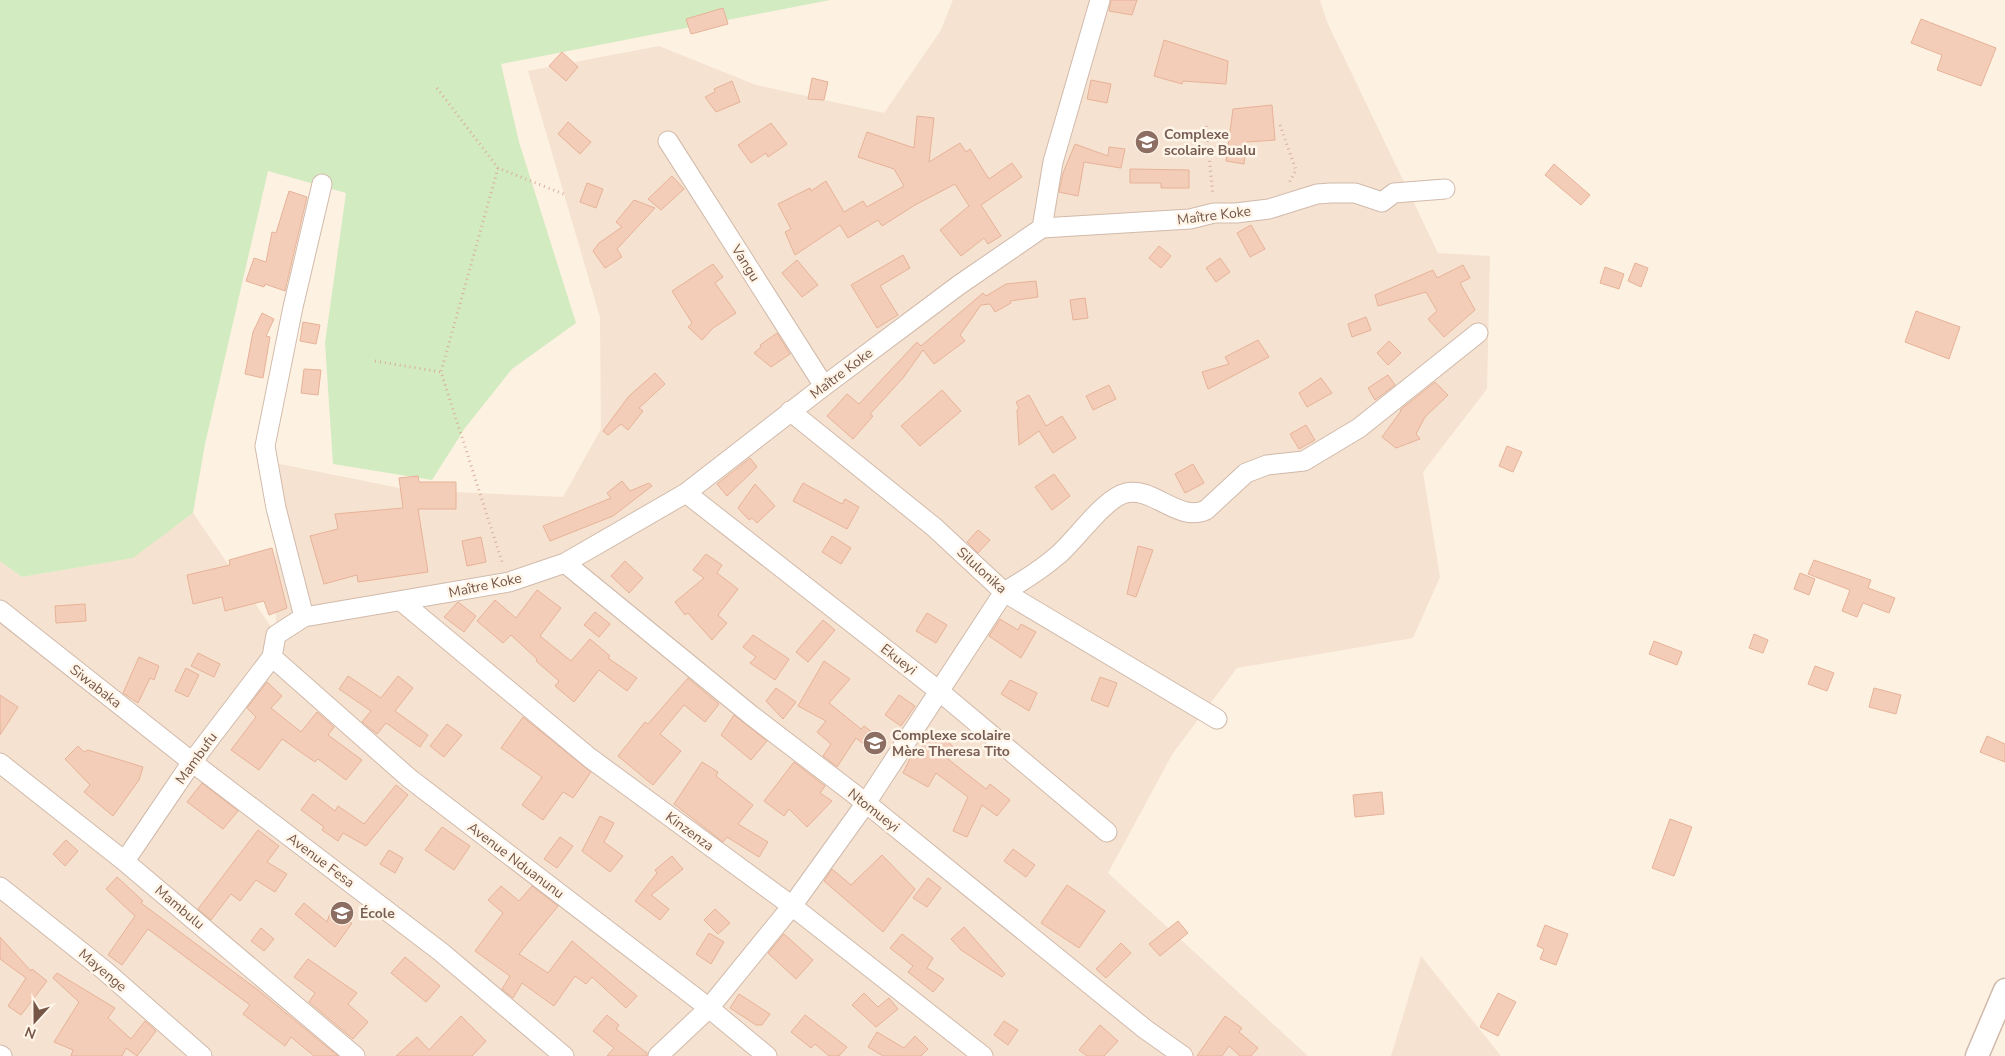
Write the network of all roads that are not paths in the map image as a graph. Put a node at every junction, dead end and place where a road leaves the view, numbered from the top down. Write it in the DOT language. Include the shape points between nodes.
graph roads {
  1 [pos="1100,0"];
  2 [pos="668,141"];
  3 [pos="322,184"];
  4 [pos="1445,189"];
  5 [pos="1042,228"];
  6 [pos="1478,333"];
  7 [pos="824,386"];
  8 [pos="790,411"];
  9 [pos="686,493"];
  10 [pos="565,564"];
  11 [pos="1004,592"];
  12 [pos="401,601"];
  13 [pos="0,610"];
  14 [pos="304,617"];
  15 [pos="272,657"];
  16 [pos="939,691"];
  17 [pos="1217,719"];
  18 [pos="192,762"];
  19 [pos="0,763"];
  20 [pos="866,803"];
  21 [pos="1107,832"];
  22 [pos="123,860"];
  23 [pos="0,887"];
  24 [pos="792,906"];
  25 [pos="2005,990"];
  26 [pos="709,1008"];
  27 [pos="202,1056"];
  28 [pos="356,1056"];
  29 [pos="564,1056"];
  30 [pos="658,1056"];
  31 [pos="767,1056"];
  32 [pos="983,1056"];
  33 [pos="1183,1056"];
  34 [pos="1977,1056"];
  1 -- 5 [label="street" via="1053,162"];
  2 -- 7 [label="street, Vangu"];
  3 -- 14 [label="street" via="265,446 276,508"];
  4 -- 5 [label="street, Maître Koke" via="1394,193 1382,202 1355,193 1317,194 1269,209 1214,213 1190,219"];
  5 -- 7 [label="street, Maître Koke" via="959,285"];
  6 -- 11 [label="street" via="1359,428 1304,461 1267,465 1246,473 1206,510 1188,512 1138,493 1123,493 1100,510 1060,554 1036,574"];
  7 -- 8 [label="street, Maître Koke"];
  8 -- 9 [label="street, Maître Koke"];
  8 -- 11 [label="street, Silulonika" via="934,527"];
  9 -- 10 [label="street, Maître Koke"];
  9 -- 16 [label="street, Ekueyi"];
  10 -- 12 [label="street, Maître Koke" via="508,582"];
  10 -- 20 [label="street, Ntomueyi" via="751,715"];
  11 -- 16 [label="street"];
  11 -- 17 [label="street, Silulonika"];
  12 -- 14 [label="street, Maître Koke"];
  12 -- 24 [label="street, Kinzenza" via="590,758"];
  13 -- 18 [label="street, Siwabaka"];
  14 -- 15 [label="street, Maître Koke" via="276,634"];
  15 -- 18 [label="street, Mambufu"];
  15 -- 26 [label="street, Avenue Nduanunu" via="409,778"];
  16 -- 20 [label="street"];
  16 -- 21 [label="street, Ekueyi"];
  18 -- 22 [label="street, Mambufu"];
  18 -- 29 [label="street, Avenue Fesa" via="442,952"];
  19 -- 22 [label="street, Mambulu"];
  20 -- 24 [label="street"];
  20 -- 33 [label="street, Ntomueyi"];
  22 -- 28 [label="street, Mambulu"];
  23 -- 27 [label="street, Mayenge" via="104,970"];
  24 -- 26 [label="street"];
  24 -- 32 [label="street, Kinzenza"];
  25 -- 34 [label="street"];
  26 -- 30 [label="street"];
  26 -- 31 [label="street, Avenue Nduanunu"];
}
